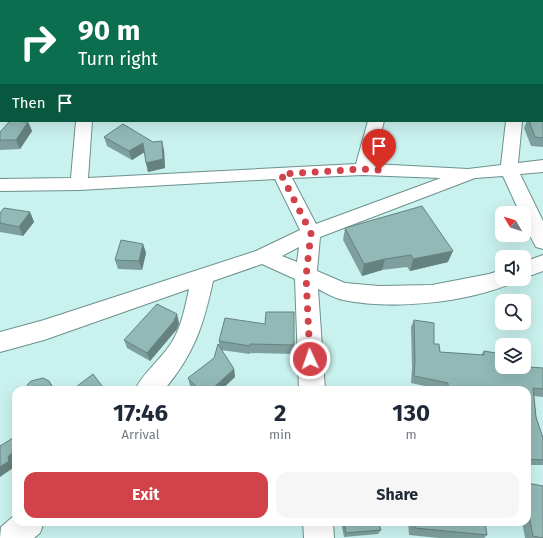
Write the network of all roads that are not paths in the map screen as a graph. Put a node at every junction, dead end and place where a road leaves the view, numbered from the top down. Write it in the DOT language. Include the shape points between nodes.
graph roads {
  1 [pos="84,122"];
  2 [pos="376,122"];
  3 [pos="514,122"];
  4 [pos="543,166"];
  5 [pos="363,169"];
  6 [pos="510,169"];
  7 [pos="281,174"];
  8 [pos="472,174"];
  9 [pos="79,184"];
  10 [pos="0,185"];
  11 [pos="311,233"];
  12 [pos="543,242"];
  13 [pos="262,256"];
  14 [pos="543,263"];
  15 [pos="531,267"];
  16 [pos="306,276"];
  17 [pos="202,277"];
  18 [pos="495,281"];
  19 [pos="0,342"];
  20 [pos="151,386"];
  21 [pos="312,386"];
  22 [pos="25,526"];
  23 [pos="318,526"];
  24 [pos="12,538"];
  25 [pos="319,538"];
  1 -- 9 [label="street"];
  2 -- 5 [label="street"];
  3 -- 6 [label="street"];
  4 -- 6 [label="street"];
  5 -- 7 [label="street"];
  5 -- 8 [label="street"];
  6 -- 8 [label="street"];
  6 -- 12 [label="street"];
  7 -- 9 [label="street"];
  7 -- 11 [label="street"];
  8 -- 11 [label="street"];
  9 -- 10 [label="street"];
  11 -- 13 [label="street"];
  11 -- 16 [label="street"];
  13 -- 16 [label="street"];
  13 -- 17 [label="street"];
  14 -- 15 [label="street"];
  16 -- 18 [label="street" via="344,291 378,295 432,294"];
  16 -- 21 [label="street"];
  17 -- 19 [label="street" via="44,330"];
  17 -- 20 [label="street" via="195,313 185,342"];
  22 -- 24 [label="street"];
  23 -- 25 [label="street"];
}
